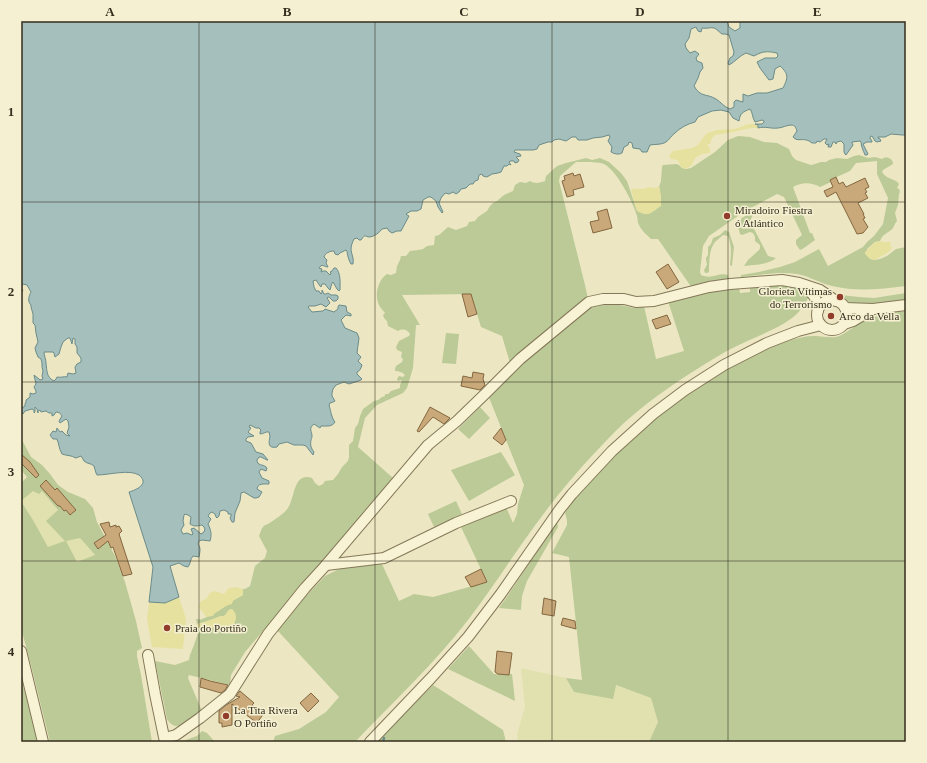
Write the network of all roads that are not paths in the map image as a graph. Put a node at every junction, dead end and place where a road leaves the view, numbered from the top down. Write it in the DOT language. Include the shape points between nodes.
graph roads {
  1 [pos="799,283"];
  2 [pos="836,300"];
  3 [pos="906,305"];
  4 [pos="845,308"];
  5 [pos="873,309"];
  6 [pos="819,318"];
  7 [pos="844,324"];
  8 [pos="511,501"];
  9 [pos="326,565"];
  10 [pos="21,651"];
  11 [pos="148,655"];
  12 [pos="165,740"];
  13 [pos="43,742"];
  14 [pos="370,742"];
  1 -- 2 [label="street" via="820,290"];
  1 -- 6 [label="street" via="812,293"];
  1 -- 9 [label="street" via="782,280 730,284 654,301 603,299 589,302 520,359 457,421 428,445"];
  2 -- 4 [label="street"];
  2 -- 6 [label="street" via="823,303"];
  3 -- 5 [label="street"];
  4 -- 5 [label="street"];
  4 -- 7 [label="street" via="847,316"];
  5 -- 7 [label="street"];
  6 -- 7 [label="street" via="825,328 830,330 840,328"];
  6 -- 14 [label="street" via="798,331 767,343 724,365 685,390 652,414 612,451 560,509 468,637"];
  8 -- 9 [label="street" via="456,523 384,558"];
  9 -- 12 [label="street" via="268,634 230,694 176,735"];
  10 -- 13 [label="street"];
  11 -- 12 [label="street"];
}
